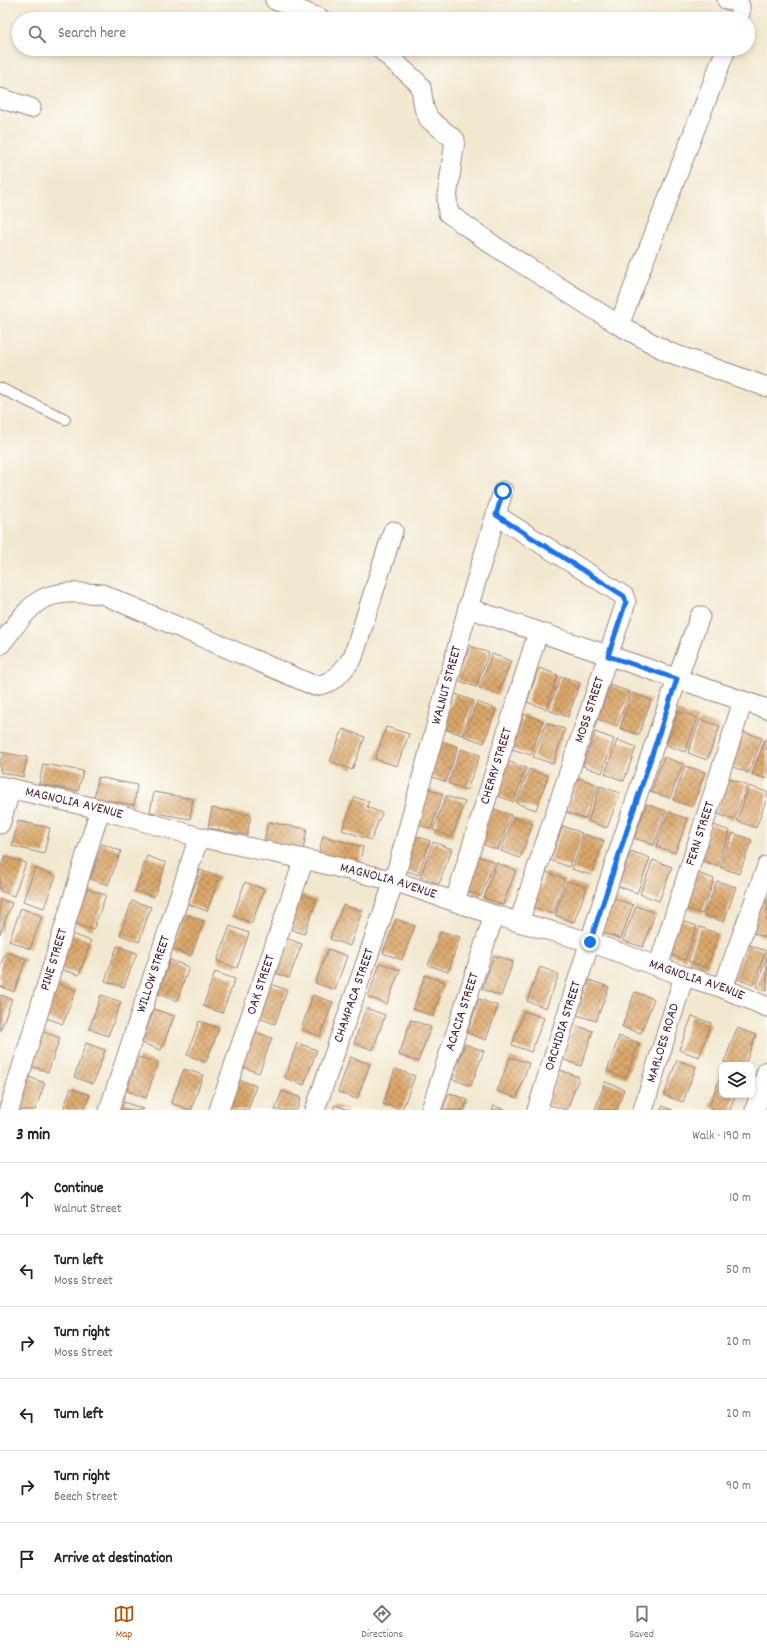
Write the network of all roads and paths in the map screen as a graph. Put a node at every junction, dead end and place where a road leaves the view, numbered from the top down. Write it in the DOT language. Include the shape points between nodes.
graph roads {
  1 [pos="276,0"];
  2 [pos="727,0"];
  3 [pos="304,12"];
  4 [pos="740,12"];
  5 [pos="388,56"];
  6 [pos="723,56"];
  7 [pos="0,98"];
  8 [pos="31,108"];
  9 [pos="619,324"];
  10 [pos="767,387"];
  11 [pos="0,388"];
  12 [pos="65,419"];
  13 [pos="503,491"];
  14 [pos="496,515"];
  15 [pos="392,531"];
  16 [pos="468,608"];
  17 [pos="700,616"];
  18 [pos="538,632"];
  19 [pos="0,645"];
  20 [pos="608,656"];
  21 [pos="677,679"];
  22 [pos="743,701"];
  23 [pos="767,709"];
  24 [pos="6,787"];
  25 [pos="100,809"];
  26 [pos="0,824"];
  27 [pos="199,838"];
  28 [pos="304,859"];
  29 [pos="767,866"];
  30 [pos="394,881"];
  31 [pos="455,901"];
  32 [pos="494,915"];
  33 [pos="520,922"];
  34 [pos="590,942"];
  35 [pos="658,966"];
  36 [pos="684,976"];
  37 [pos="723,988"];
  38 [pos="767,1007"];
  39 [pos="766,1076"];
  40 [pos="10,1110"];
  41 [pos="109,1110"];
  42 [pos="219,1110"];
  43 [pos="315,1110"];
  44 [pos="431,1110"];
  45 [pos="537,1110"];
  46 [pos="643,1110"];
  47 [pos="754,1110"];
  1 -- 3 [label="street"];
  2 -- 4 [label="street" via="734,1 740,6"];
  5 -- 9 [label="street" via="421,87 424,108 429,119 455,140 447,198 448,213 496,247"];
  6 -- 9 [label="street"];
  7 -- 8 [label="street"];
  9 -- 10 [label="street" via="668,352"];
  11 -- 12 [label="lane"];
  13 -- 14 [label="street, WALNUT STREET"];
  14 -- 16 [label="street, WALNUT STREET"];
  14 -- 20 [label="street, MOSS STREET" via="624,596 626,602"];
  15 -- 19 [label="street" via="353,657 341,674 327,684 315,686 102,594 55,595 41,599 31,607"];
  16 -- 18 [label="street"];
  16 -- 30 [label="street, WALNUT STREET"];
  17 -- 21 [label="street, ORCHIDIA STREET"];
  18 -- 20 [label="street"];
  18 -- 31 [label="street, CHERRY STREET"];
  20 -- 21 [label="street"];
  20 -- 33 [label="street, MOSS STREET"];
  21 -- 22 [label="street"];
  21 -- 34 [label="street, ORCHIDIA STREET"];
  22 -- 23 [label="street"];
  22 -- 35 [label="street, FERN STREET"];
  24 -- 25 [label="street, MAGNOLIA AVENUE"];
  24 -- 26 [label="street"];
  25 -- 27 [label="street, MAGNOLIA AVENUE"];
  25 -- 40 [label="street, PINE STREET"];
  27 -- 28 [label="street, MAGNOLIA AVENUE"];
  27 -- 41 [label="street, WILLOW STREET"];
  28 -- 30 [label="street, MAGNOLIA AVENUE"];
  28 -- 42 [label="street, OAK STREET"];
  29 -- 37 [label="street"];
  30 -- 31 [label="street, MAGNOLIA AVENUE"];
  30 -- 43 [label="street, CHAMPACA STREET"];
  31 -- 32 [label="street, MAGNOLIA AVENUE"];
  32 -- 33 [label="street, MAGNOLIA AVENUE"];
  32 -- 44 [label="street, ACACIA STREET"];
  33 -- 34 [label="street, MAGNOLIA AVENUE"];
  34 -- 35 [label="street, MAGNOLIA AVENUE"];
  34 -- 45 [label="street, ORCHIDIA STREET"];
  35 -- 36 [label="street, MAGNOLIA AVENUE"];
  36 -- 37 [label="street, MAGNOLIA AVENUE"];
  36 -- 46 [label="street, MARLOES ROAD"];
  37 -- 38 [label="street, MAGNOLIA AVENUE"];
  39 -- 47 [label="street"];
}
